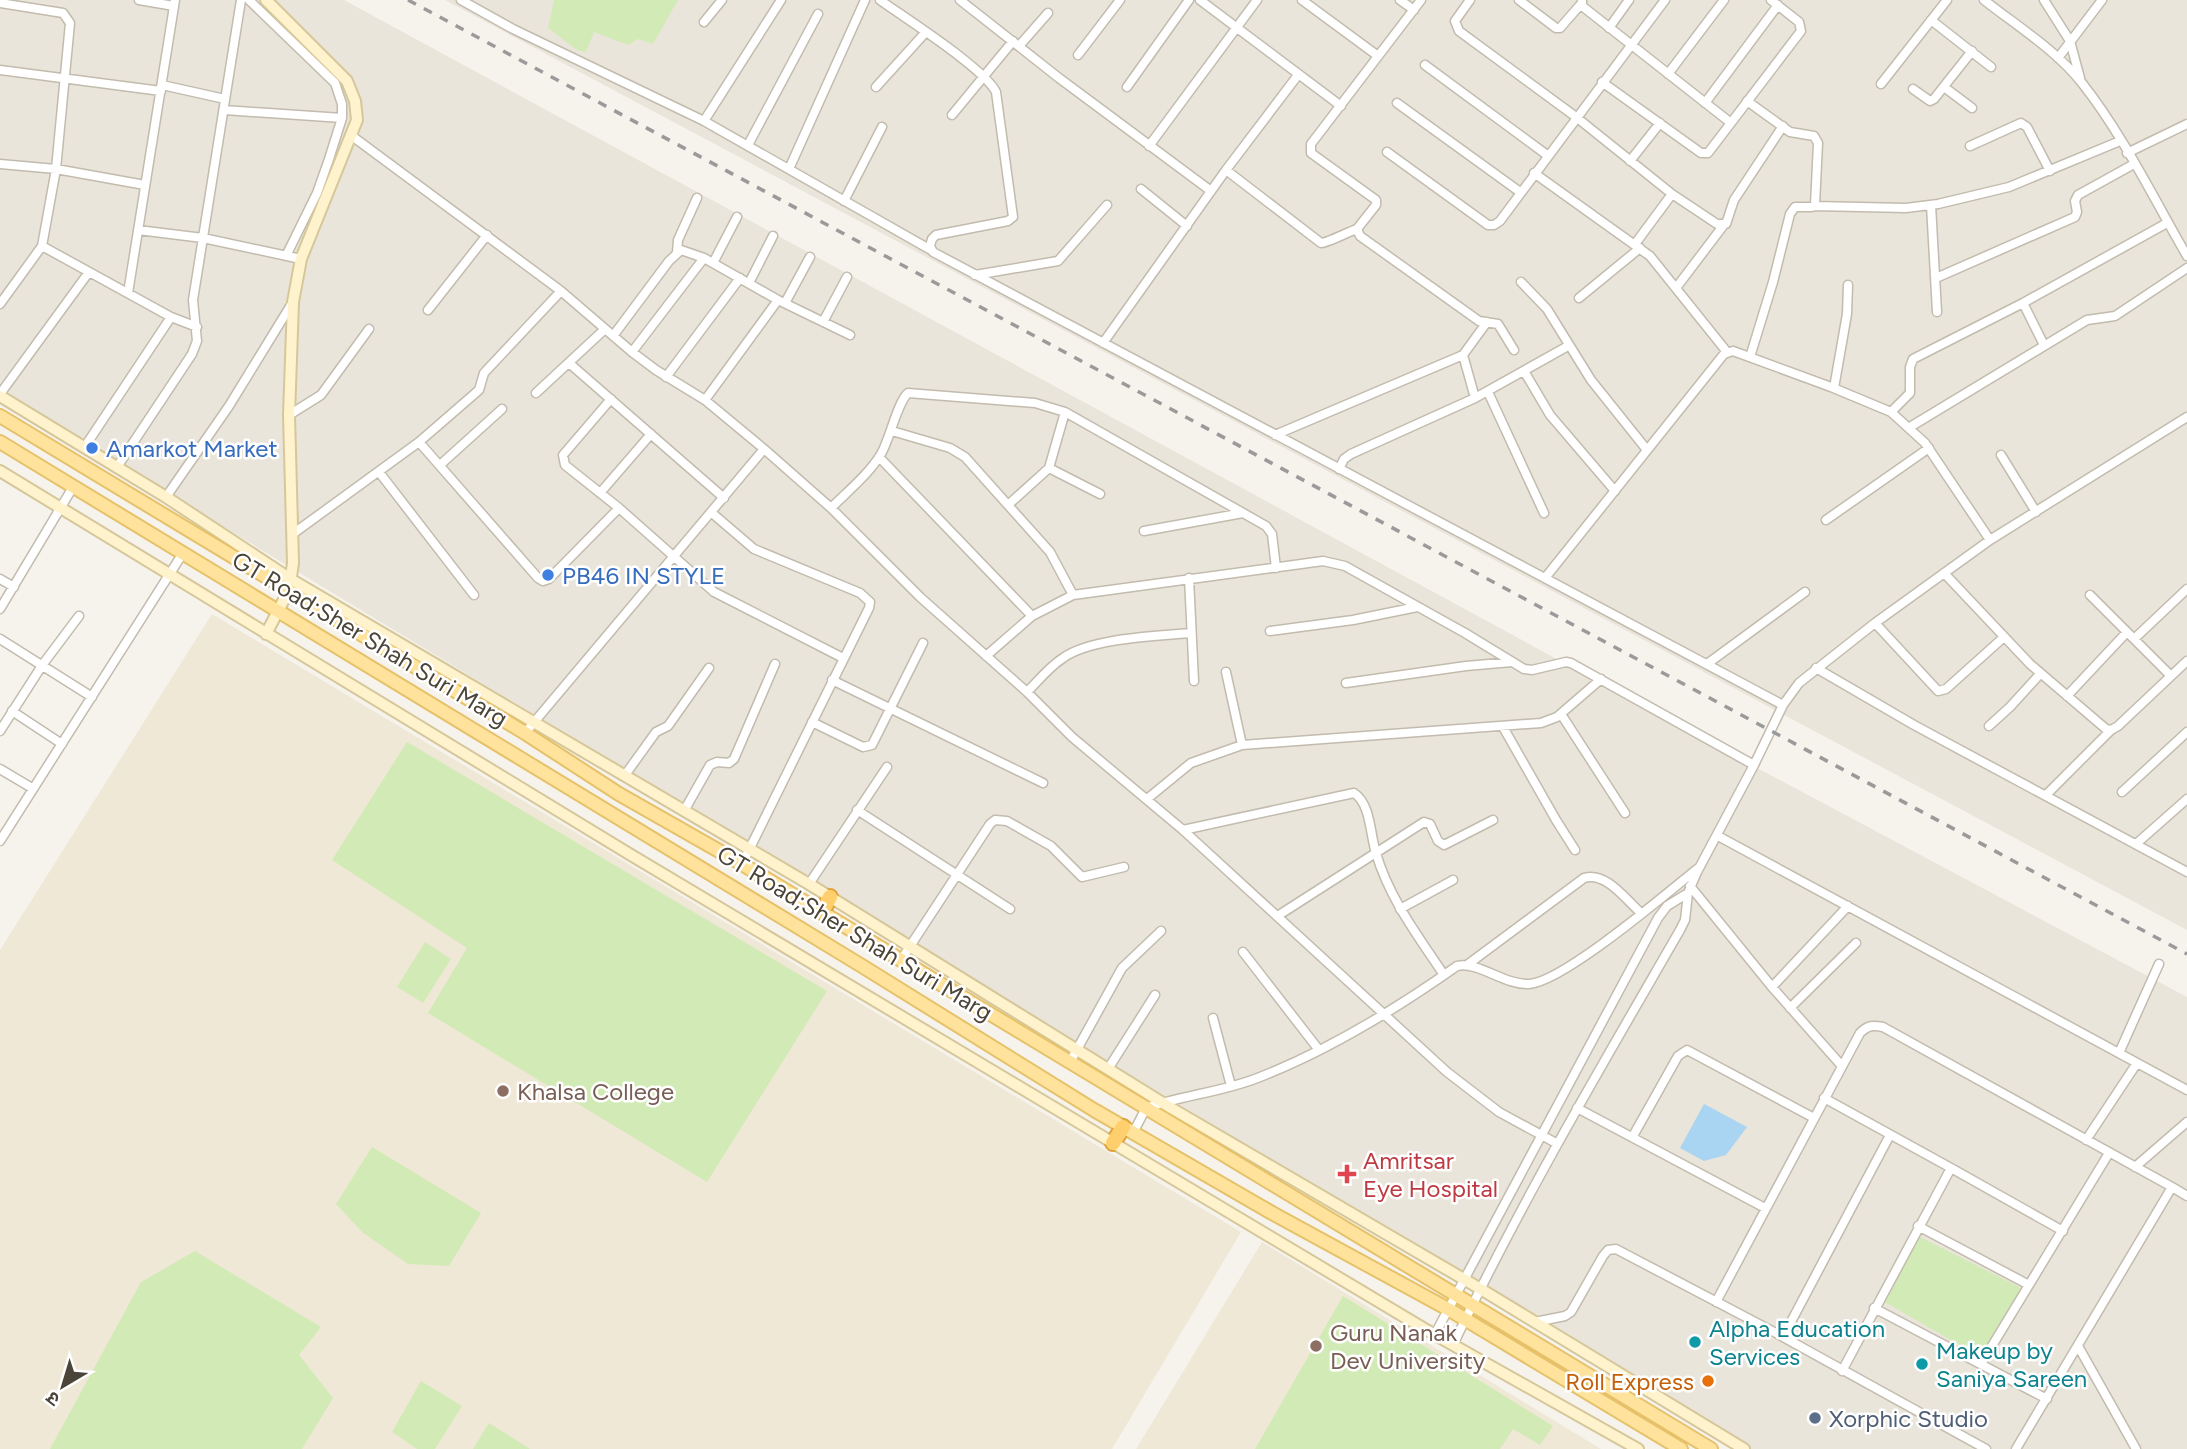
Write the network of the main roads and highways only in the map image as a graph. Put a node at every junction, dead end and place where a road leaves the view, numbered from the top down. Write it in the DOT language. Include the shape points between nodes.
graph roads {
  1 [pos="266,0"];
  2 [pos="0,395"];
  3 [pos="0,416"];
  4 [pos="0,442"];
  5 [pos="0,471"];
  6 [pos="290,585"];
  7 [pos="279,610"];
  8 [pos="267,634"];
  9 [pos="830,897"];
  10 [pos="822,912"];
  11 [pos="1128,1130"];
  12 [pos="1113,1143"];
  13 [pos="1639,1449"];
  14 [pos="1681,1449"];
  15 [pos="1711,1449"];
  16 [pos="1744,1449"];
  1 -- 6 [label="main road" via="347,81 357,120 301,259 293,302"];
  2 -- 6 [label="main road" via="166,497"];
  3 -- 6 [label="main road, GT Road;Sher Shah Suri Marg"];
  4 -- 7 [label="main road, GT Road;Sher Shah Suri Marg"];
  5 -- 8 [label="main road"];
  6 -- 7 [label="main road"];
  6 -- 9 [label="main road" via="534,721"];
  6 -- 10 [label="main road, GT Road;Sher Shah Suri Marg" via="619,794"];
  7 -- 8 [label="main road"];
  7 -- 11 [label="main road, GT Road;Sher Shah Suri Marg"];
  8 -- 12 [label="main road"];
  9 -- 10 [label="highway"];
  9 -- 16 [label="main road" via="1162,1102"];
  10 -- 15 [label="main road, GT Road;Sher Shah Suri Marg"];
  11 -- 12 [label="highway"];
  11 -- 14 [label="main road, GT Road;Sher Shah Suri Marg" via="1448,1309"];
  12 -- 13 [label="main road" via="1453,1345"];
}
